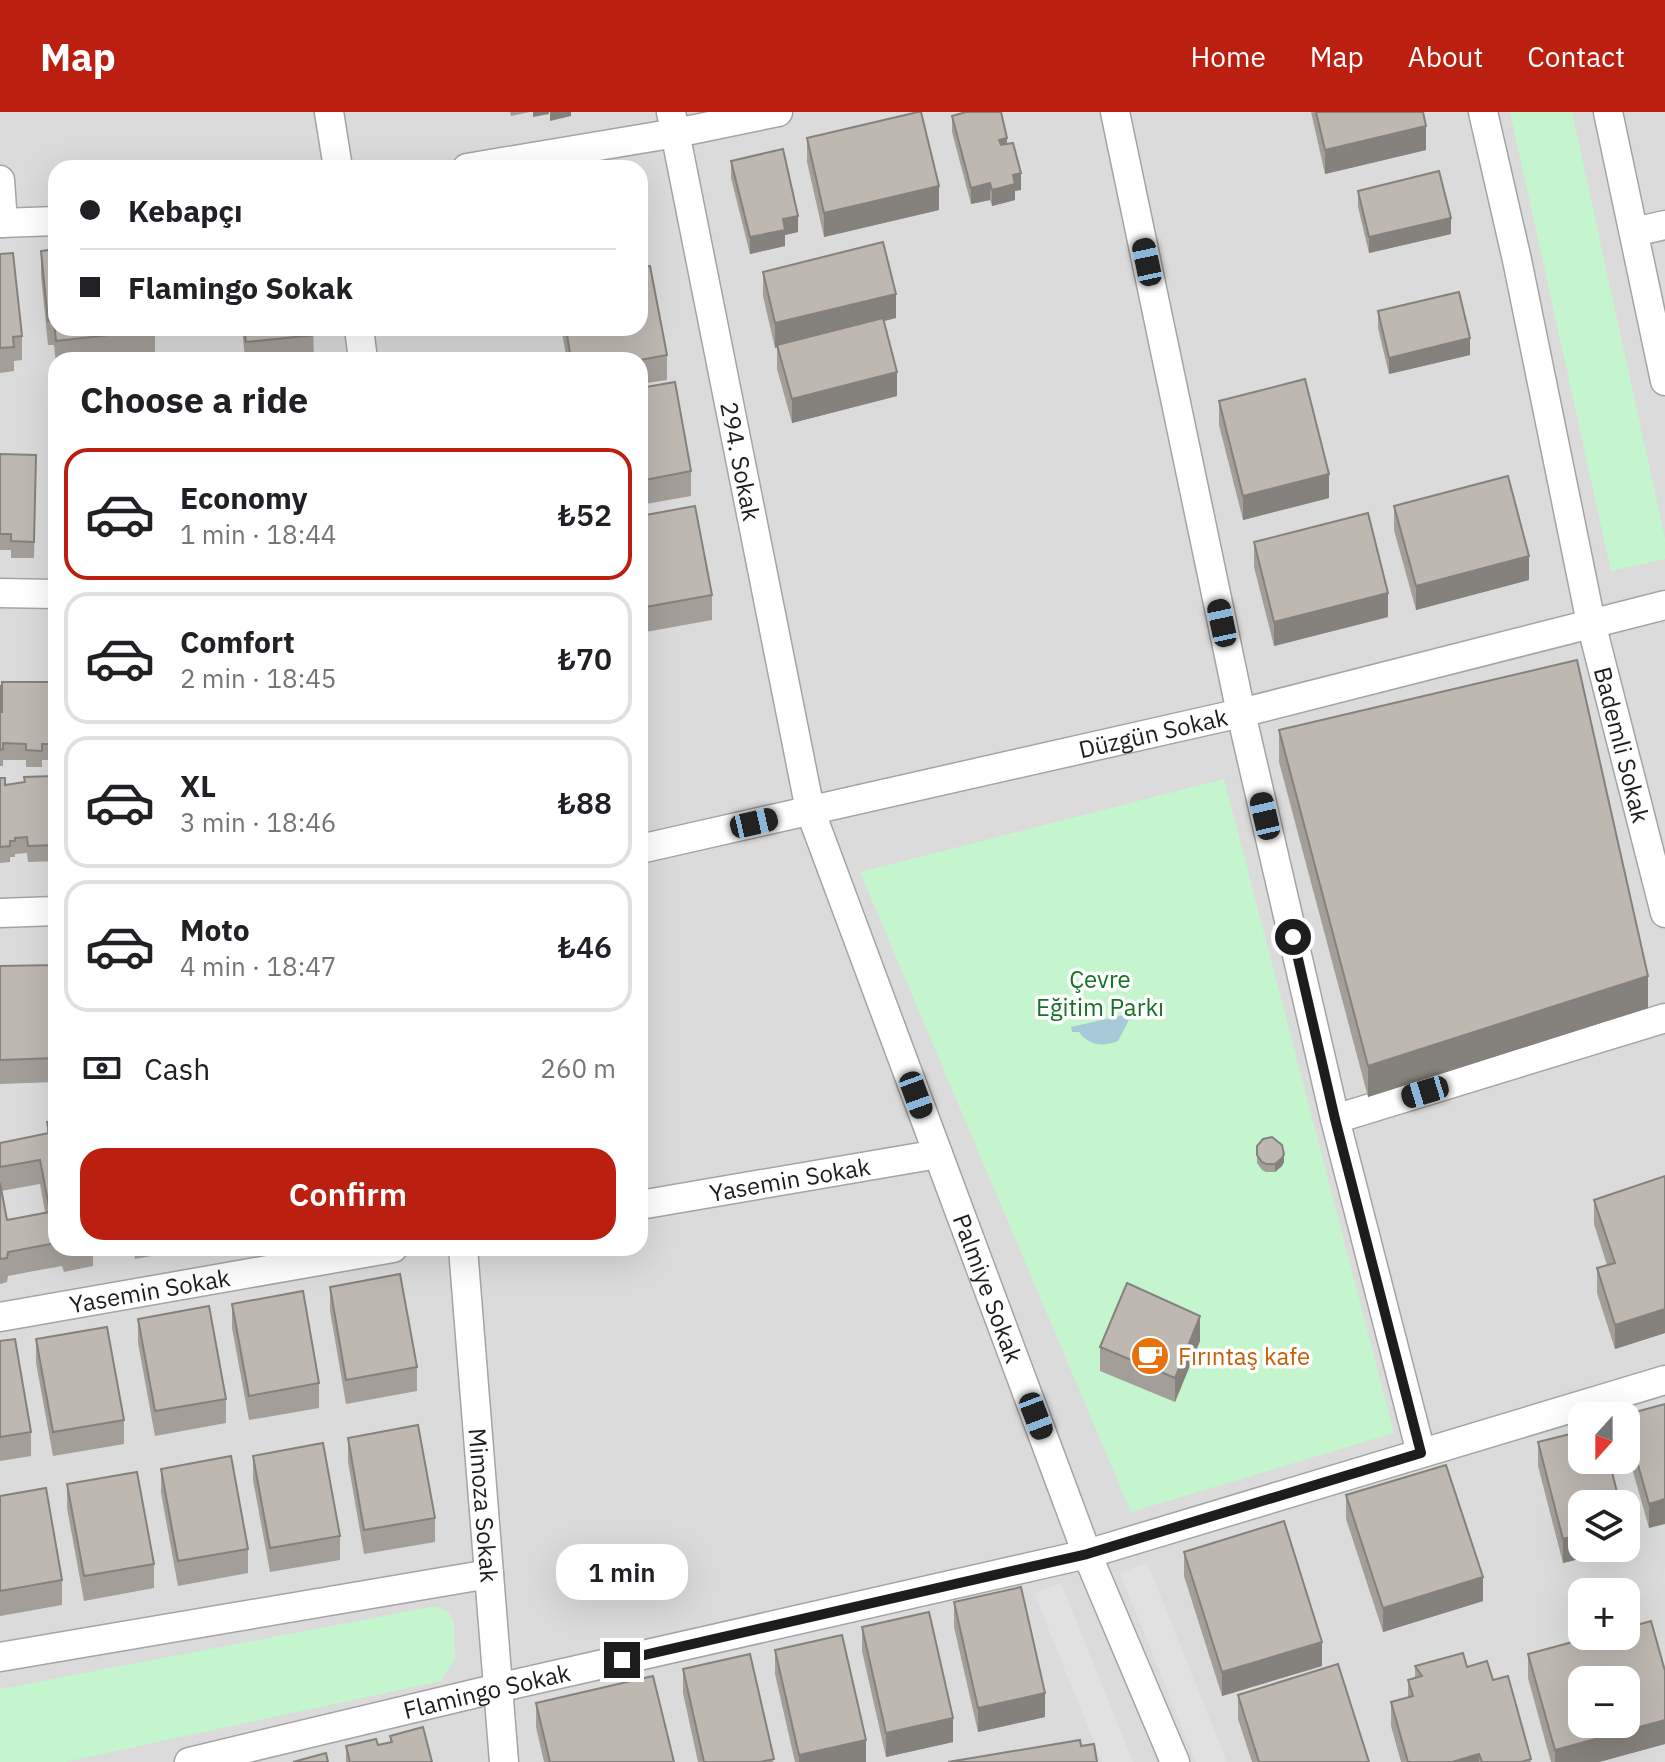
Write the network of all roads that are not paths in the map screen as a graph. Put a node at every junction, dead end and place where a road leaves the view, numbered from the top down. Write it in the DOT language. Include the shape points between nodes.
graph roads {
  1 [pos="329,112"];
  2 [pos="778,112"];
  3 [pos="1115,112"];
  4 [pos="1483,112"];
  5 [pos="1608,112"];
  6 [pos="674,123"];
  7 [pos="337,160"];
  8 [pos="504,160"];
  9 [pos="0,180"];
  10 [pos="48,221"];
  11 [pos="1,223"];
  12 [pos="1665,225"];
  13 [pos="1634,232"];
  14 [pos="1665,381"];
  15 [pos="0,593"];
  16 [pos="48,594"];
  17 [pos="1665,605"];
  18 [pos="1591,623"];
  19 [pos="1241,713"];
  20 [pos="810,810"];
  21 [pos="1653,817"];
  22 [pos="648,847"];
  23 [pos="48,911"];
  24 [pos="0,913"];
  25 [pos="1665,913"];
  26 [pos="1665,1018"];
  27 [pos="1335,1119"];
  28 [pos="938,1154"];
  29 [pos="648,1204"];
  30 [pos="347,1256"];
  31 [pos="464,1256"];
  32 [pos="0,1317"];
  33 [pos="1665,1380"];
  34 [pos="1421,1453"];
  35 [pos="1087,1554"];
  36 [pos="489,1574"];
  37 [pos="0,1657"];
  38 [pos="498,1688"];
  39 [pos="189,1762"];
  40 [pos="504,1762"];
  41 [pos="1175,1762"];
  1 -- 7 [label="street"];
  2 -- 6 [label="street"];
  3 -- 19 [label="street"];
  4 -- 18 [label="street, Bademli Sokak"];
  5 -- 13 [label="street"];
  6 -- 8 [label="street"];
  6 -- 20 [label="street, 294. Sokak"];
  9 -- 11 [label="street"];
  10 -- 11 [label="street"];
  12 -- 13 [label="street"];
  13 -- 14 [label="street"];
  15 -- 16 [label="street"];
  17 -- 18 [label="street, Düzgün Sokak"];
  18 -- 19 [label="street, Düzgün Sokak"];
  18 -- 21 [label="street, Bademli Sokak"];
  19 -- 20 [label="street, Düzgün Sokak"];
  19 -- 27 [label="street"];
  20 -- 22 [label="street, Düzgün Sokak"];
  20 -- 28 [label="street, Palmiye Sokak"];
  21 -- 25 [label="street, Bademli Sokak"];
  23 -- 24 [label="street"];
  26 -- 27 [label="street"];
  27 -- 34 [label="street"];
  28 -- 29 [label="street, Yasemin Sokak"];
  28 -- 35 [label="street, Palmiye Sokak"];
  30 -- 32 [label="street, Yasemin Sokak"];
  31 -- 36 [label="street, Mimoza Sokak"];
  33 -- 34 [label="street, Flamingo Sokak"];
  34 -- 35 [label="street, Flamingo Sokak"];
  35 -- 38 [label="street, Flamingo Sokak"];
  35 -- 41 [label="street, Palmiye Sokak"];
  36 -- 37 [label="street"];
  36 -- 38 [label="street, Mimoza Sokak"];
  38 -- 39 [label="street, Flamingo Sokak"];
  38 -- 40 [label="street, Mimoza Sokak"];
}
